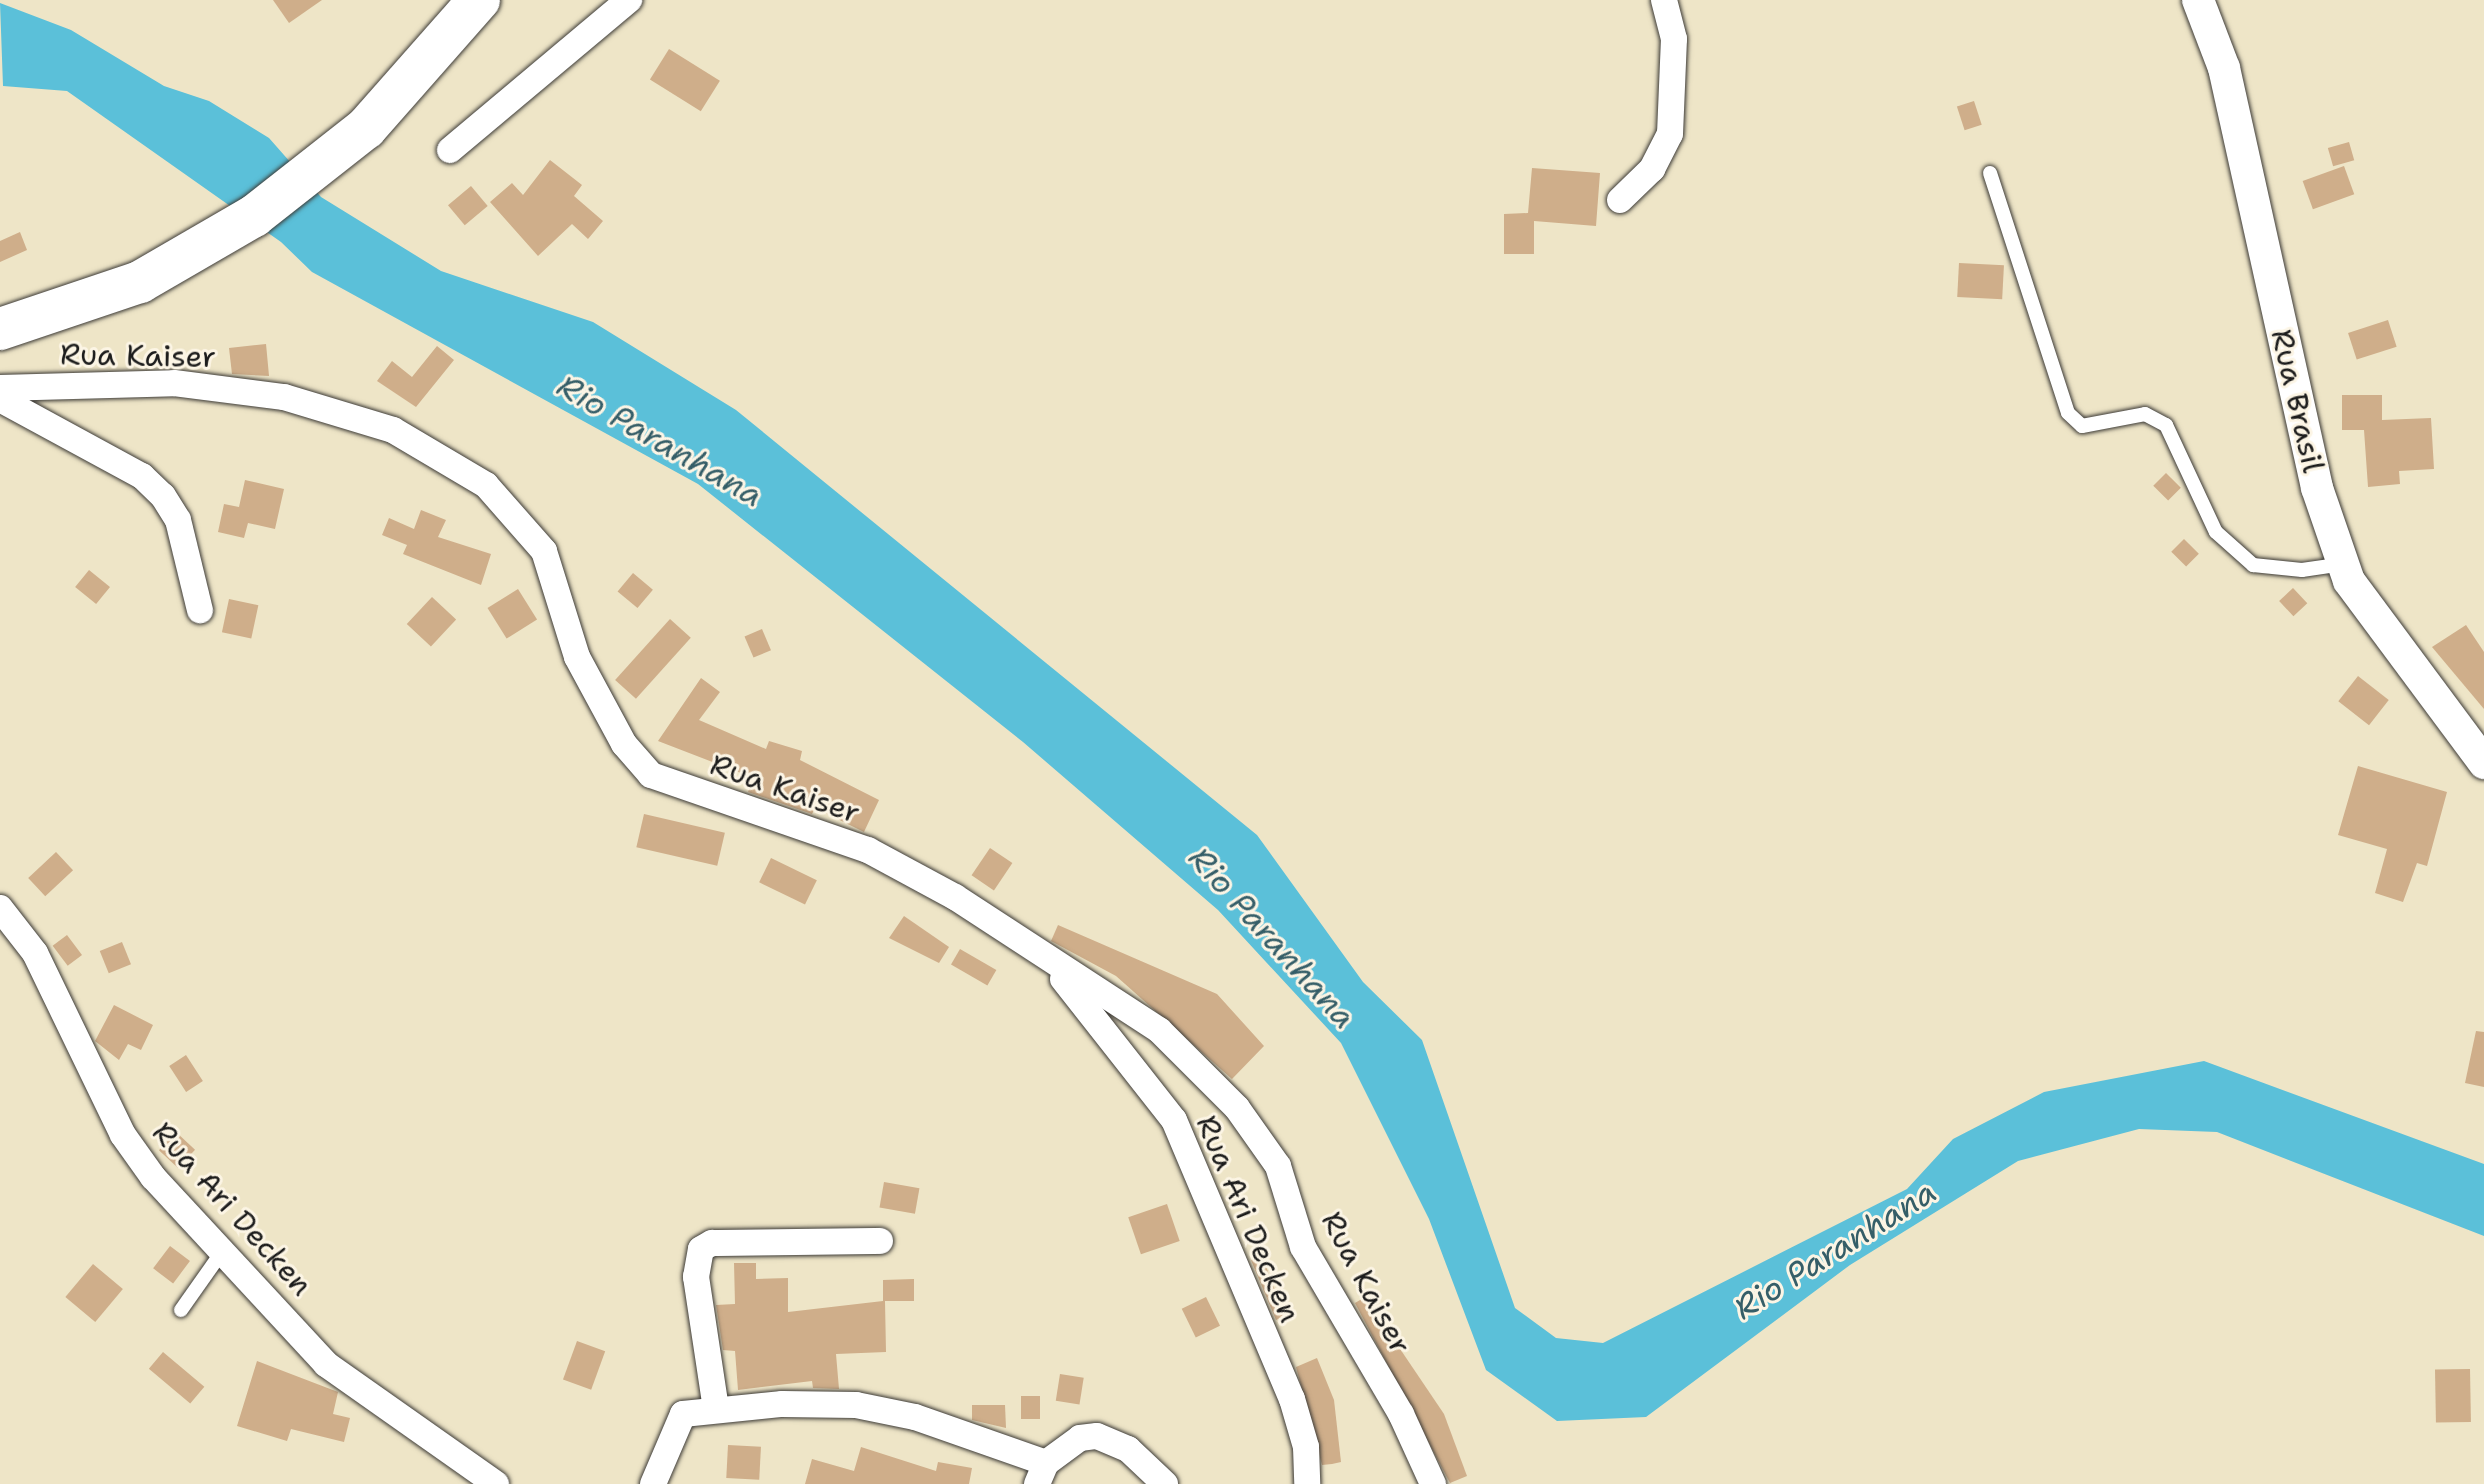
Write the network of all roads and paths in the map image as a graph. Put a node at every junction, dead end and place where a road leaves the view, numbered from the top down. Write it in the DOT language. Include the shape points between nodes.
graph roads {
  1 [pos="479,0"];
  2 [pos="629,0"];
  3 [pos="1664,0"];
  4 [pos="2198,0"];
  5 [pos="450,150"];
  6 [pos="1990,173"];
  7 [pos="1620,200"];
  8 [pos="0,329"];
  9 [pos="0,388"];
  10 [pos="0,399"];
  11 [pos="2343,564"];
  12 [pos="200,610"];
  13 [pos="2484,763"];
  14 [pos="0,908"];
  15 [pos="1051,963"];
  16 [pos="880,1241"];
  17 [pos="225,1248"];
  18 [pos="181,1310"];
  19 [pos="716,1409"];
  20 [pos="1042,1473"];
  21 [pos="496,1484"];
  22 [pos="653,1484"];
  23 [pos="1165,1484"];
  24 [pos="1307,1484"];
  25 [pos="1433,1484"];
  1 -- 8 [label="main road" via="366,128 300,183 194,252 111,293"];
  2 -- 5 [label="street"];
  3 -- 7 [label="street" via="1674,39 1670,134 1662,154"];
  4 -- 11 [label="street, Rua Brasil" via="2224,68 2284,356"];
  6 -- 11 [label="lane" via="2068,413 2082,426 2145,414 2166,425 2216,532 2253,565 2302,570"];
  9 -- 15 [label="street, Rua Kaiser" via="174,383 284,397 393,430 445,456 486,485 544,551 577,657 624,744 651,775 868,850 955,897"];
  10 -- 12 [label="street" via="142,476 163,496 178,520"];
  11 -- 13 [label="street, Rua Brasil" via="2398,652"];
  14 -- 17 [label="street, Rua Ari Decken" via="35,953 123,1135 153,1177"];
  15 -- 24 [label="street, Rua Ari Decken" via="1174,1120 1292,1399 1306,1447"];
  15 -- 25 [label="street, Rua Kaiser" via="1159,1030 1237,1108 1278,1166 1303,1247 1401,1414"];
  16 -- 19 [label="street" via="701,1249 696,1277"];
  17 -- 18 [label="lane"];
  17 -- 21 [label="street, Rua Ari Decken" via="326,1364"];
  19 -- 20 [label="street" via="856,1405 915,1417"];
  19 -- 22 [label="street" via="675,1421"];
  20 -- 23 [label="street" via="1080,1438 1097,1436 1128,1449"];
}
